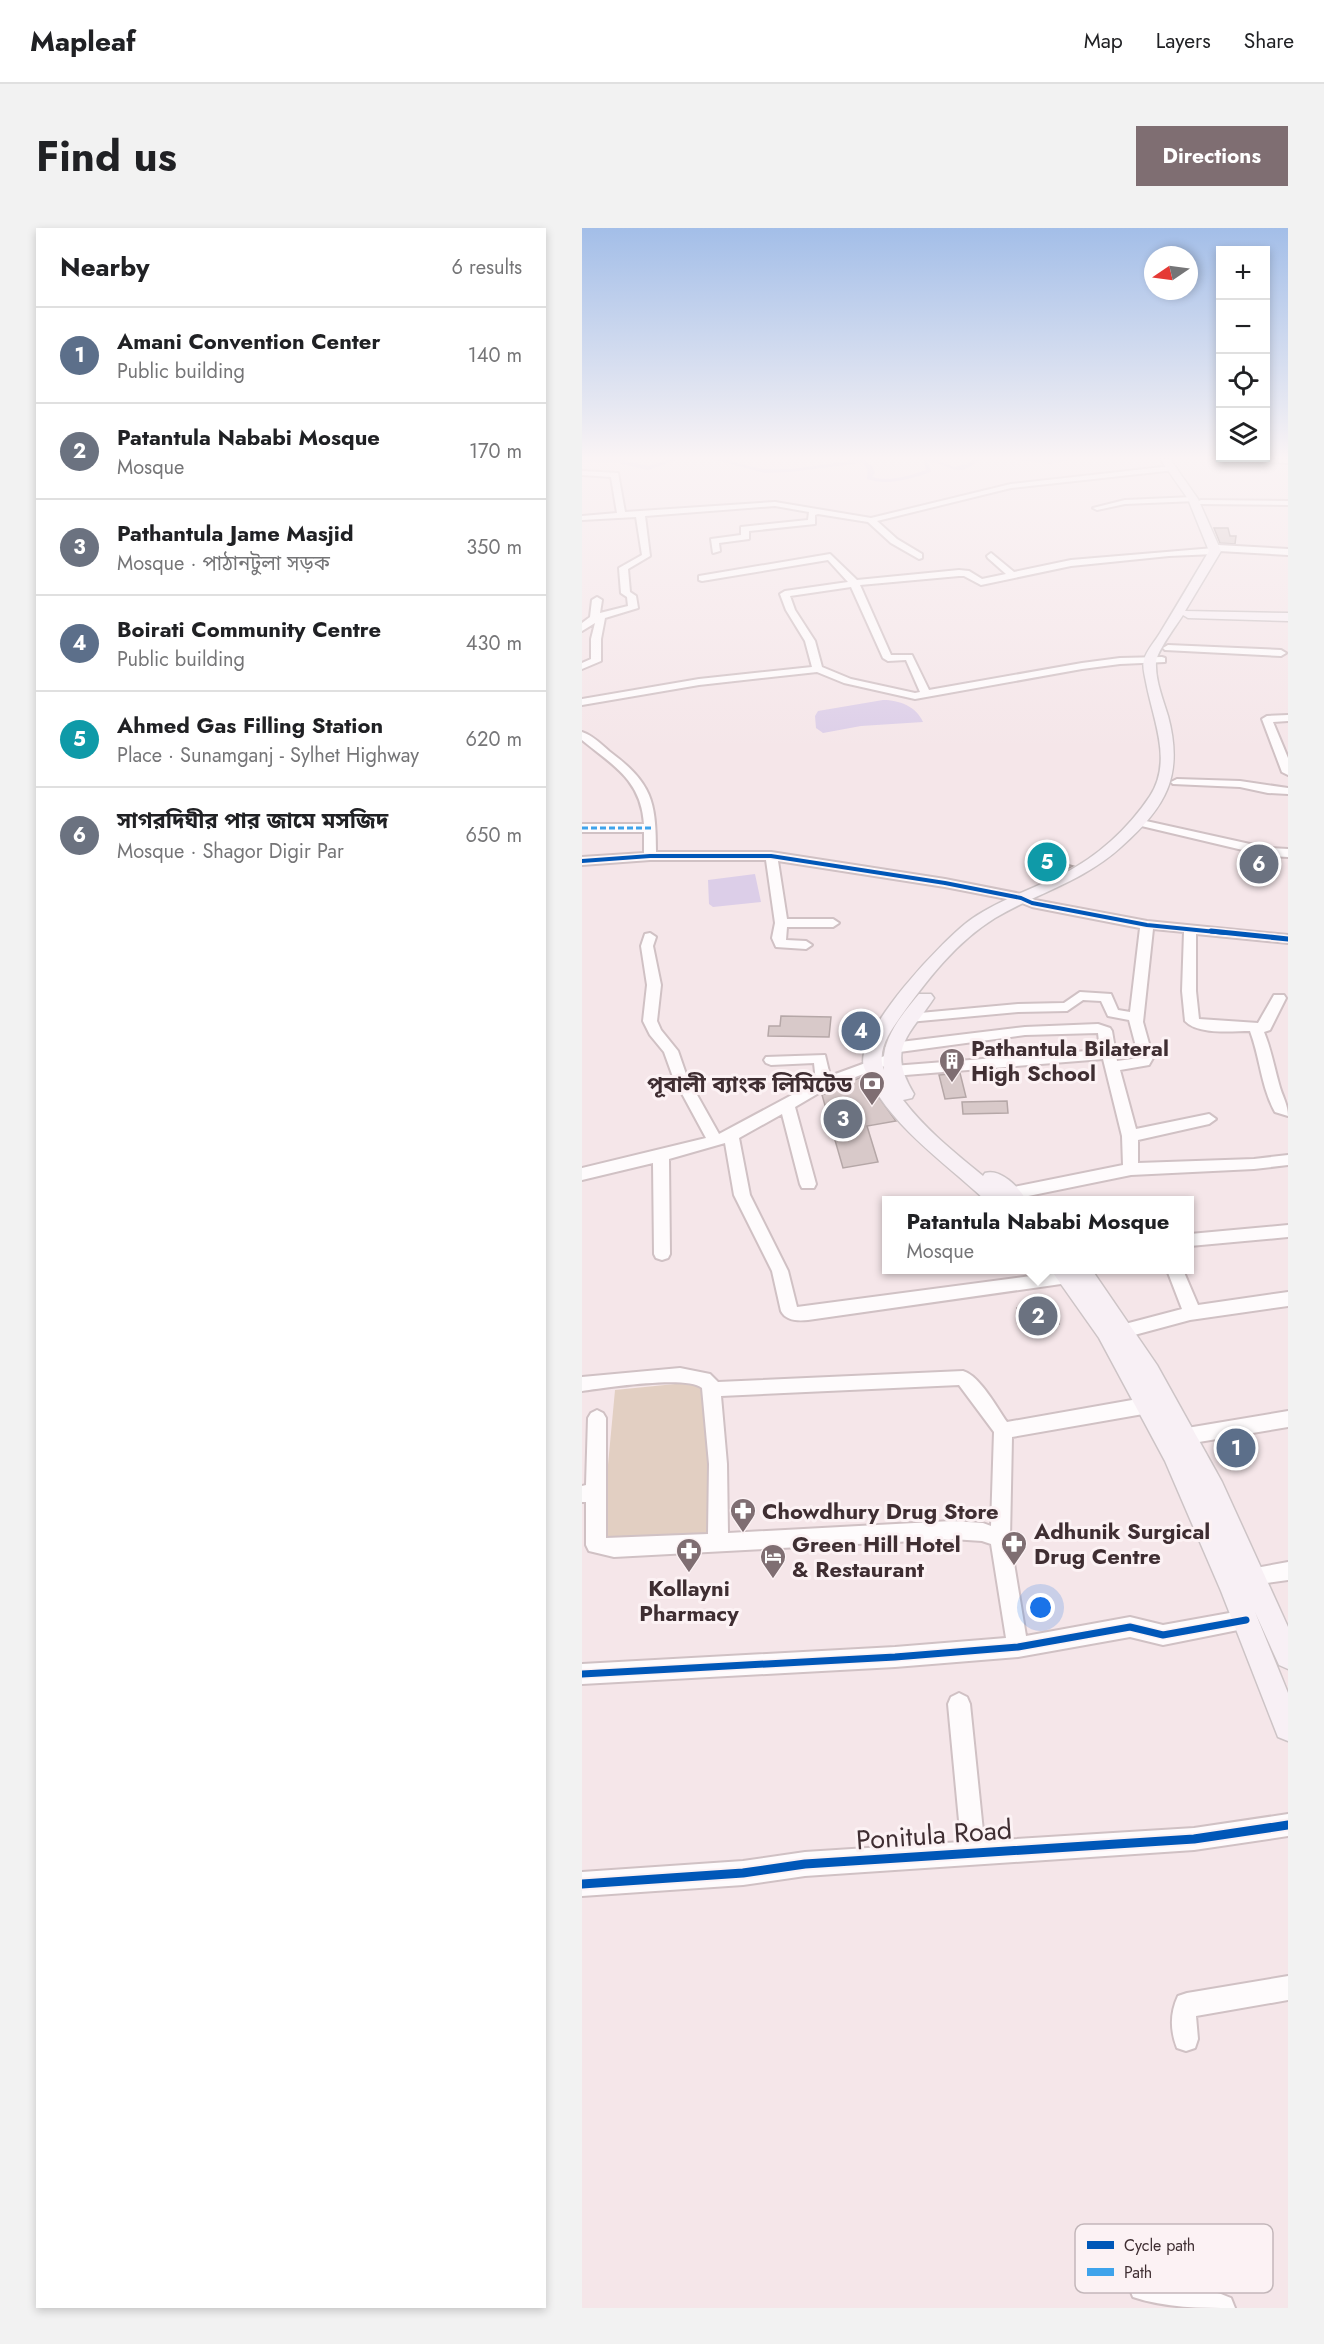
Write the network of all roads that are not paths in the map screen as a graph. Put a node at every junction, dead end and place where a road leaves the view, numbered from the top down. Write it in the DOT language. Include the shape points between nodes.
graph roads {
  1 [pos="646,556"];
  2 [pos="991,556"];
  3 [pos="1136,556"];
  4 [pos="1218,556"];
  5 [pos="1013,576"];
  6 [pos="702,579"];
  7 [pos="854,583"];
  8 [pos="597,600"];
  9 [pos="1182,614"];
  10 [pos="1288,616"];
  11 [pos="598,617"];
  12 [pos="582,627"];
  13 [pos="1281,653"];
  14 [pos="1160,656"];
  15 [pos="582,666"];
  16 [pos="818,669"];
  17 [pos="926,694"];
  18 [pos="582,702"];
  19 [pos="1288,718"];
  20 [pos="582,735"];
  21 [pos="1288,772"];
  22 [pos="1177,782"];
  23 [pos="1288,791"];
  24 [pos="1143,824"];
  25 [pos="582,828"];
  26 [pos="651,828"];
  27 [pos="1288,853"];
  28 [pos="650,856"];
  29 [pos="771,856"];
  30 [pos="582,861"];
  31 [pos="1027,901"];
  32 [pos="781,923"];
  33 [pos="833,923"];
  34 [pos="1147,925"];
  35 [pos="1190,930"];
  36 [pos="650,937"];
  37 [pos="1288,939"];
  38 [pos="806,945"];
  39 [pos="1279,998"];
  40 [pos="1136,1017"];
  41 [pos="909,1018"];
  42 [pos="1256,1028"];
  43 [pos="891,1059"];
  44 [pos="771,1060"];
  45 [pos="1110,1060"];
  46 [pos="873,1067"];
  47 [pos="824,1084"];
  48 [pos="787,1106"];
  49 [pos="1288,1111"];
  50 [pos="1209,1119"];
  51 [pos="1130,1136"];
  52 [pos="723,1138"];
  53 [pos="661,1156"];
  54 [pos="1288,1160"];
  55 [pos="584,1169"];
  56 [pos="1131,1169"];
  57 [pos="980,1175"];
  58 [pos="808,1184"];
  59 [pos="1005,1196"];
  60 [pos="1016,1196"];
  61 [pos="1288,1231"];
  62 [pos="1194,1240"];
  63 [pos="662,1254"];
  64 [pos="1058,1274"];
  65 [pos="1073,1274"];
  66 [pos="1177,1274"];
  67 [pos="1288,1299"];
  68 [pos="1190,1313"];
  69 [pos="1117,1332"];
  70 [pos="582,1384"];
  71 [pos="719,1389"];
  72 [pos="1149,1405"];
  73 [pos="597,1418"];
  74 [pos="1288,1419"];
  75 [pos="1004,1431"];
  76 [pos="1187,1436"];
  77 [pos="589,1493"];
  78 [pos="1211,1512"];
  79 [pos="1000,1539"];
  80 [pos="718,1543"];
  81 [pos="1288,1571"];
  82 [pos="1252,1576"];
  83 [pos="1246,1620"];
  84 [pos="1018,1647"];
  85 [pos="1288,1656"];
  86 [pos="582,1674"];
  87 [pos="959,1704"];
  88 [pos="1288,1727"];
  89 [pos="1288,1825"];
  90 [pos="974,1854"];
  91 [pos="582,1884"];
  92 [pos="1288,1988"];
  93 [pos="1186,2039"];
  94 [pos="1165,2293"];
  95 [pos="1221,2308"];
  1 -- 11 [label="street" via="623,568 633,608"];
  2 -- 5 [label="street"];
  3 -- 5 [label="street" via="1071,562"];
  4 -- 9 [label="main road"];
  5 -- 7 [label="street" via="979,582 959,573"];
  6 -- 7 [label="street" via="830,557"];
  7 -- 16 [label="street" via="784,595 808,636"];
  7 -- 17 [label="street" via="888,658 909,657"];
  8 -- 11 [label="street"];
  9 -- 10 [label="main road"];
  9 -- 14 [label="main road"];
  9 -- 14 [label="main road"];
  11 -- 12 [label="street"];
  11 -- 15 [label="street" via="596,661"];
  13 -- 14 [label="street"];
  14 -- 17 [label="street"];
  14 -- 22 [label="main road" via="1176,731 1180,762"];
  14 -- 24 [label="main road" via="1150,674 1167,737 1168,760 1164,781"];
  16 -- 17 [label="street" via="910,697"];
  16 -- 18 [label="street" via="699,682"];
  19 -- 21 [label="street" via="1267,719"];
  20 -- 26 [label="street" via="619,764 643,792"];
  22 -- 23 [label="street" via="1242,784"];
  22 -- 24 [label="main road"];
  24 -- 27 [label="street"];
  24 -- 31 [label="main road" via="1112,860 1076,882"];
  25 -- 26 [label="street"];
  26 -- 28 [label="street"];
  28 -- 29 [label="street"];
  28 -- 30 [label="street"];
  29 -- 31 [label="street" via="945,883"];
  29 -- 32 [label="street"];
  31 -- 34 [label="street"];
  31 -- 41 [label="main road" via="976,939"];
  31 -- 46 [label="main road" via="966,931 932,966 883,1029 872,1049"];
  32 -- 33 [label="street"];
  32 -- 38 [label="street" via="781,944"];
  34 -- 35 [label="street"];
  34 -- 40 [label="street"];
  35 -- 37 [label="street"];
  35 -- 42 [label="street" via="1192,1021"];
  36 -- 52 [label="street" via="647,946 654,985 650,1021 671,1051 680,1077"];
  39 -- 42 [label="street" via="1265,1027"];
  40 -- 41 [label="street" via="1113,1013 1106,997 1080,996 1068,1007"];
  40 -- 45 [label="street" via="1144,1062"];
  41 -- 43 [label="main road"];
  42 -- 49 [label="street" via="1280,1108"];
  43 -- 45 [label="street"];
  43 -- 45 [label="street" via="1025,1031 1098,1029 1105,1031"];
  43 -- 46 [label="street"];
  43 -- 57 [label="main road" via="902,1091"];
  44 -- 47 [label="street" via="820,1058"];
  45 -- 51 [label="street"];
  46 -- 47 [label="street"];
  46 -- 57 [label="main road" via="903,1112 933,1144"];
  47 -- 48 [label="street"];
  48 -- 52 [label="street"];
  48 -- 58 [label="street"];
  50 -- 51 [label="street"];
  51 -- 56 [label="street"];
  52 -- 53 [label="street"];
  52 -- 64 [label="street" via="742,1195 780,1270 789,1311 796,1314"];
  53 -- 55 [label="street"];
  53 -- 63 [label="street"];
  54 -- 56 [label="street"];
  56 -- 60 [label="street"];
  57 -- 59 [label="main road"];
  61 -- 62 [label="street"];
  65 -- 69 [label="main road"];
  66 -- 68 [label="street"];
  67 -- 68 [label="street"];
  68 -- 69 [label="street"];
  69 -- 72 [label="main road"];
  69 -- 76 [label="main road"];
  70 -- 80 [label="street" via="687,1377 705,1379 711,1385 718,1464"];
  71 -- 75 [label="street" via="963,1378"];
  72 -- 75 [label="street"];
  72 -- 78 [label="main road" via="1177,1460"];
  73 -- 77 [label="street"];
  74 -- 76 [label="street"];
  75 -- 79 [label="street"];
  76 -- 78 [label="main road"];
  77 -- 80 [label="street" via="596,1545 614,1548"];
  78 -- 82 [label="main road"];
  78 -- 83 [label="main road"];
  79 -- 80 [label="street" via="983,1532 951,1530"];
  79 -- 84 [label="street"];
  81 -- 82 [label="street"];
  82 -- 85 [label="main road"];
  83 -- 84 [label="street" via="1163,1635 1130,1627"];
  83 -- 88 [label="main road"];
  84 -- 86 [label="street"];
  87 -- 90 [label="street"];
  89 -- 90 [label="street, Ponitula Road" via="1194,1839"];
  90 -- 91 [label="street, Ponitula Road"];
  92 -- 93 [label="street" via="1186,2005"];
  94 -- 95 [label="street"];
}
